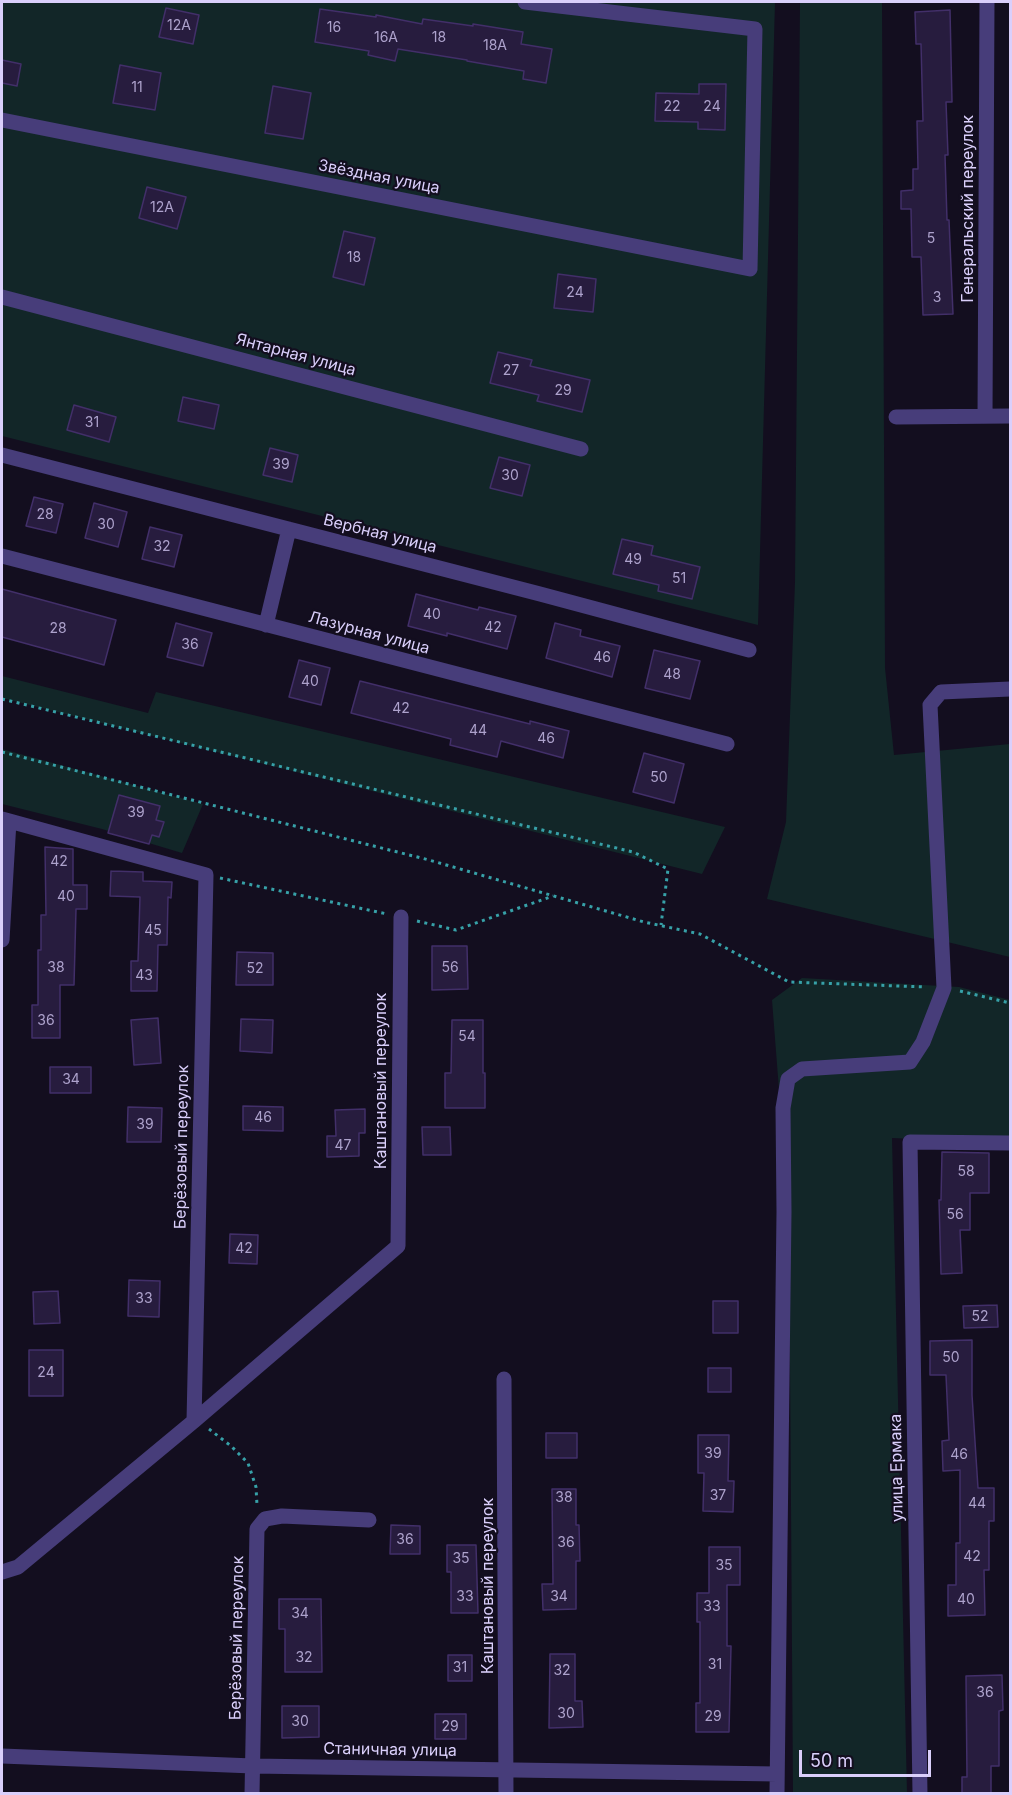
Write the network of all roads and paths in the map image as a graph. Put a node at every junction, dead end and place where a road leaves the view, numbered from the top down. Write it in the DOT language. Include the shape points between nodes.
graph roads {
  1 [pos="525,2"];
  2 [pos="987,2"];
  3 [pos="2,120"];
  4 [pos="2,297"];
  5 [pos="985,416"];
  6 [pos="1011,416"];
  7 [pos="896,417"];
  8 [pos="581,449"];
  9 [pos="2,455"];
  10 [pos="289,529"];
  11 [pos="2,556"];
  12 [pos="266,625"];
  13 [pos="749,650"];
  14 [pos="1011,689"];
  15 [pos="2,699"];
  16 [pos="727,744"];
  17 [pos="2,752"];
  18 [pos="5,820"];
  19 [pos="206,874"];
  20 [pos="555,896"];
  21 [pos="400,917"];
  22 [pos="660,925"];
  23 [pos="2,940"];
  24 [pos="944,988"];
  25 [pos="1011,1003"];
  26 [pos="1011,1143"];
  27 [pos="504,1379"];
  28 [pos="194,1421"];
  29 [pos="369,1520"];
  30 [pos="257,1529"];
  31 [pos="2,1572"];
  32 [pos="2,1756"];
  33 [pos="253,1766"];
  34 [pos="507,1770"];
  35 [pos="777,1774"];
  36 [pos="252,1794"];
  37 [pos="506,1794"];
  38 [pos="777,1794"];
  39 [pos="920,1794"];
  1 -- 3 [label="street, Звёздная улица" via="755,29 750,269"];
  2 -- 5 [label="street, Генеральский переулок"];
  4 -- 8 [label="street, Янтарная улица"];
  5 -- 6 [label="street"];
  5 -- 7 [label="street"];
  9 -- 10 [label="street, Вербная улица"];
  10 -- 12 [label="street"];
  10 -- 13 [label="street, Вербная улица"];
  11 -- 12 [label="street, Лазурная улица"];
  12 -- 16 [label="street, Лазурная улица"];
  14 -- 24 [label="street" via="940,692 930,705"];
  15 -- 22 [label="path" via="633,852 668,869"];
  17 -- 20 [label="path" via="429,860"];
  18 -- 19 [label="street"];
  18 -- 23 [label="street"];
  19 -- 21 [label="path"];
  19 -- 28 [label="street, Берёзовый переулок"];
  20 -- 21 [label="path" via="456,930"];
  20 -- 22 [label="path"];
  21 -- 28 [label="street, Каштановый переулок" via="398,1246"];
  22 -- 24 [label="path" via="700,933 789,982"];
  24 -- 25 [label="path"];
  24 -- 35 [label="street" via="924,1042 910,1062 802,1068 788,1079 783,1108"];
  26 -- 39 [label="street, улица Ермака" via="910,1143"];
  27 -- 34 [label="street, Каштановый переулок"];
  28 -- 30 [label="path" via="215,1433 248,1464 256,1487"];
  28 -- 31 [label="street" via="18,1567"];
  29 -- 30 [label="street" via="282,1516 265,1520"];
  30 -- 33 [label="street, Берёзовый переулок"];
  32 -- 33 [label="street, Станичная улица"];
  33 -- 34 [label="street, Станичная улица"];
  33 -- 36 [label="street, Берёзовый переулок"];
  34 -- 35 [label="street, Станичная улица"];
  34 -- 37 [label="street, Каштановый переулок"];
  35 -- 38 [label="street"];
}
